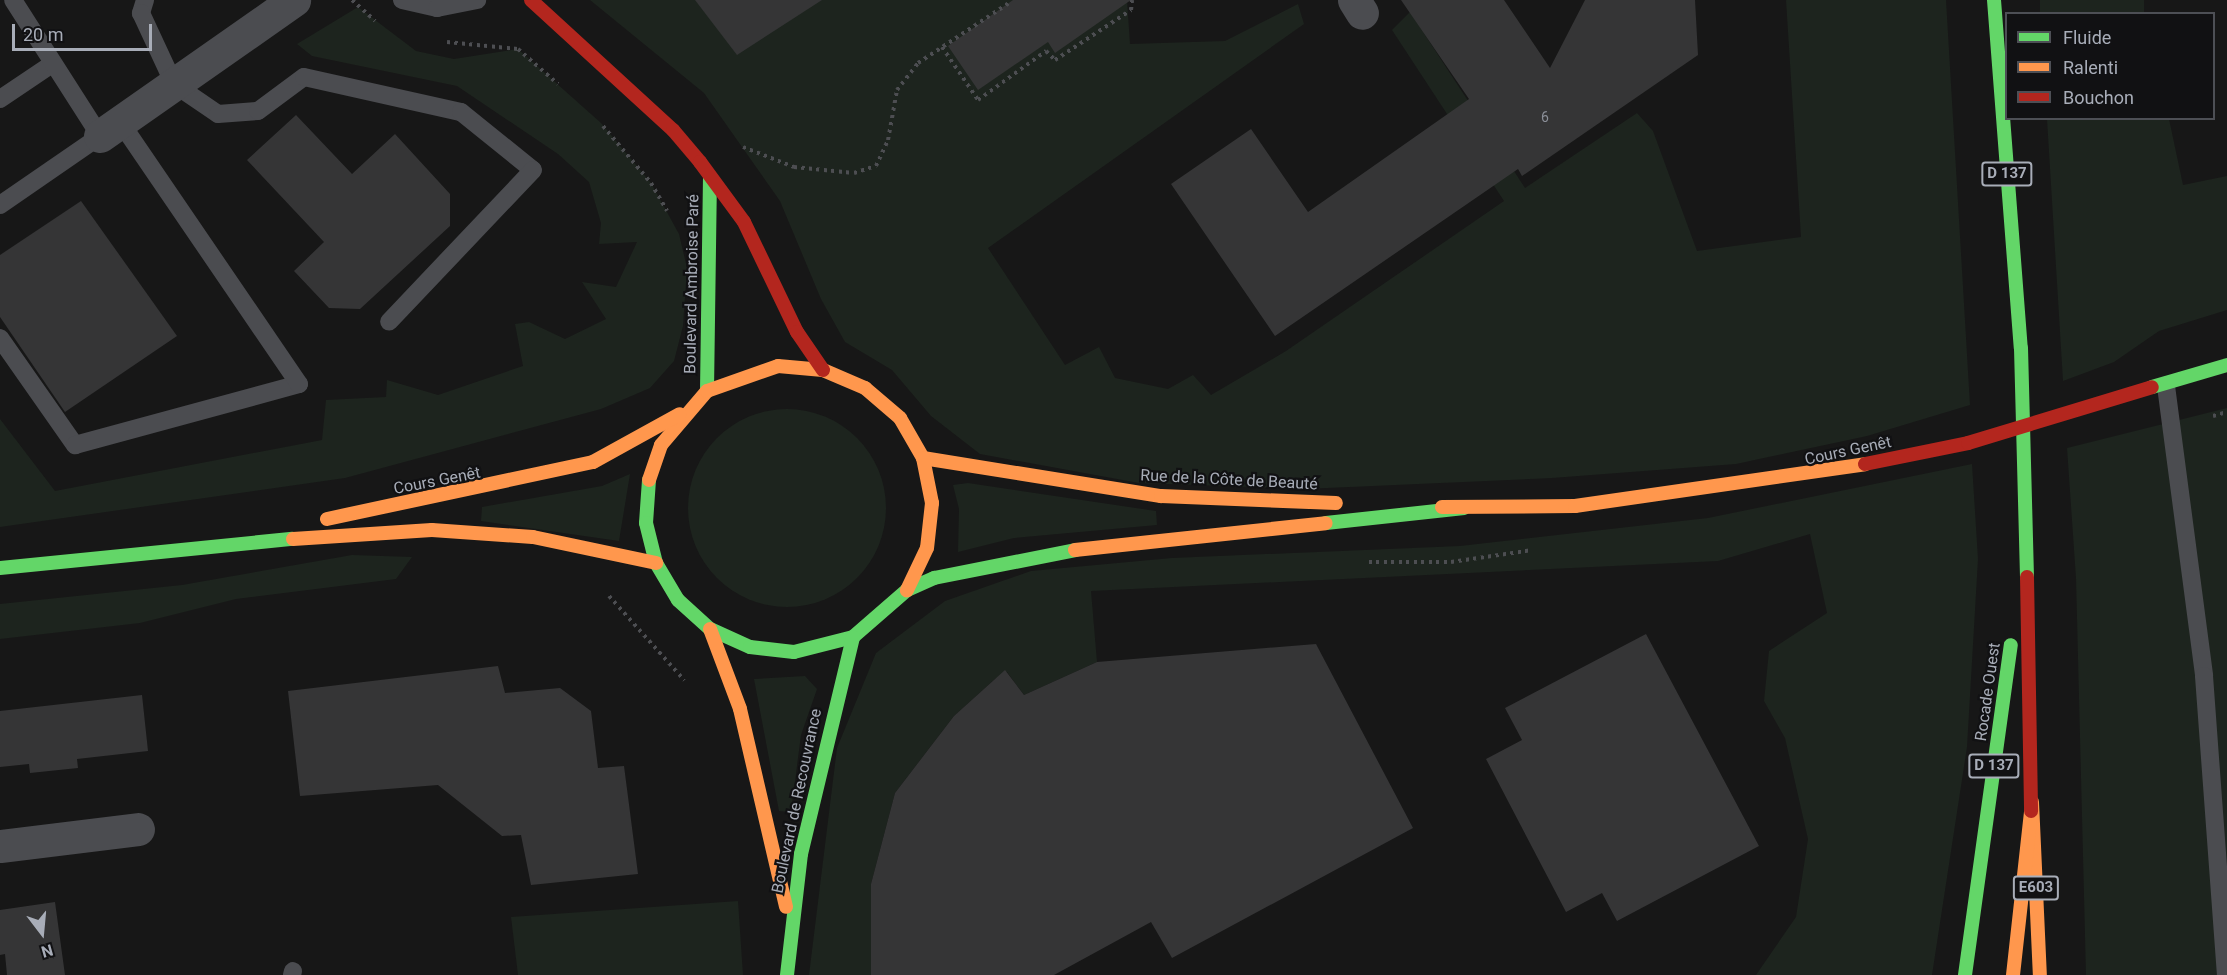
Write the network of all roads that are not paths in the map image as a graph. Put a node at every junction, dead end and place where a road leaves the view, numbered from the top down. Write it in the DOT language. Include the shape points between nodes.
graph roads {
  1 [pos="13,0"];
  2 [pos="145,0"];
  3 [pos="294,0"];
  4 [pos="402,0"];
  5 [pos="477,0"];
  6 [pos="531,0"];
  7 [pos="1994,0"];
  8 [pos="52,64"];
  9 [pos="174,84"];
  10 [pos="0,99"];
  11 [pos="110,129"];
  12 [pos="710,178"];
  13 [pos="0,205"];
  14 [pos="389,322"];
  15 [pos="0,338"];
  16 [pos="2227,365"];
  17 [pos="823,370"];
  18 [pos="2166,386"];
  19 [pos="707,391"];
  20 [pos="684,412"];
  21 [pos="923,458"];
  22 [pos="1464,508"];
  23 [pos="183,546"];
  24 [pos="2023,557"];
  25 [pos="656,563"];
  26 [pos="0,568"];
  27 [pos="907,590"];
  28 [pos="710,629"];
  29 [pos="853,637"];
  30 [pos="2032,802"];
  31 [pos="138,829"];
  32 [pos="0,846"];
  33 [pos="789,920"];
  34 [pos="787,975"];
  35 [pos="1965,975"];
  36 [pos="2013,975"];
  37 [pos="2040,975"];
  38 [pos="2226,975"];
  1 -- 8 [label="lane"];
  2 -- 9 [label="lane" via="141,12"];
  3 -- 9 [label="street"];
  4 -- 5 [label="lane" via="436,8"];
  6 -- 12 [label="main road, Boulevard Ambroise Paré" via="673,130"];
  7 -- 24 [label="main road, D 137" via="2021,348"];
  8 -- 10 [label="lane"];
  8 -- 11 [label="lane"];
  9 -- 11 [label="street"];
  9 -- 14 [label="lane" via="218,114 258,111 304,77 461,112 533,170"];
  11 -- 13 [label="lane"];
  11 -- 15 [label="lane" via="299,384 75,445"];
  12 -- 17 [label="main road, Boulevard Ambroise Paré" via="744,222 797,332"];
  12 -- 19 [label="main road, Boulevard Ambroise Paré"];
  16 -- 18 [label="main road, Cours Genêt"];
  17 -- 19 [label="main road" via="778,366"];
  17 -- 21 [label="main road" via="874,395 900,418"];
  18 -- 22 [label="main road, Cours Genêt" via="1968,443 1820,474 1575,506"];
  18 -- 38 [label="lane" via="2204,676"];
  19 -- 20 [label="main road"];
  20 -- 23 [label="main road, Cours Genêt" via="592,462 500,485"];
  20 -- 25 [label="main road" via="661,445 648,483 646,523"];
  21 -- 22 [label="main road, Rue de la Côte de Beauté" via="1161,495"];
  21 -- 27 [label="main road" via="932,503 927,548"];
  22 -- 27 [label="main road" via="1031,555"];
  23 -- 25 [label="main road, Cours Genêt" via="432,530 533,537"];
  23 -- 26 [label="main road, Cours Genêt"];
  24 -- 30 [label="main road, D 137"];
  24 -- 35 [label="main road, Rocade Ouest / D 137"];
  25 -- 28 [label="main road" via="678,600"];
  27 -- 29 [label="main road"];
  28 -- 29 [label="main road" via="750,647 794,652"];
  28 -- 33 [label="main road" via="741,709"];
  29 -- 33 [label="main road, Boulevard de Recouvrance"];
  30 -- 36 [label="main road, D 137"];
  30 -- 37 [label="main road, E603"];
  31 -- 32 [label="street"];
  33 -- 34 [label="main road, Boulevard de Recouvrance"];
}
